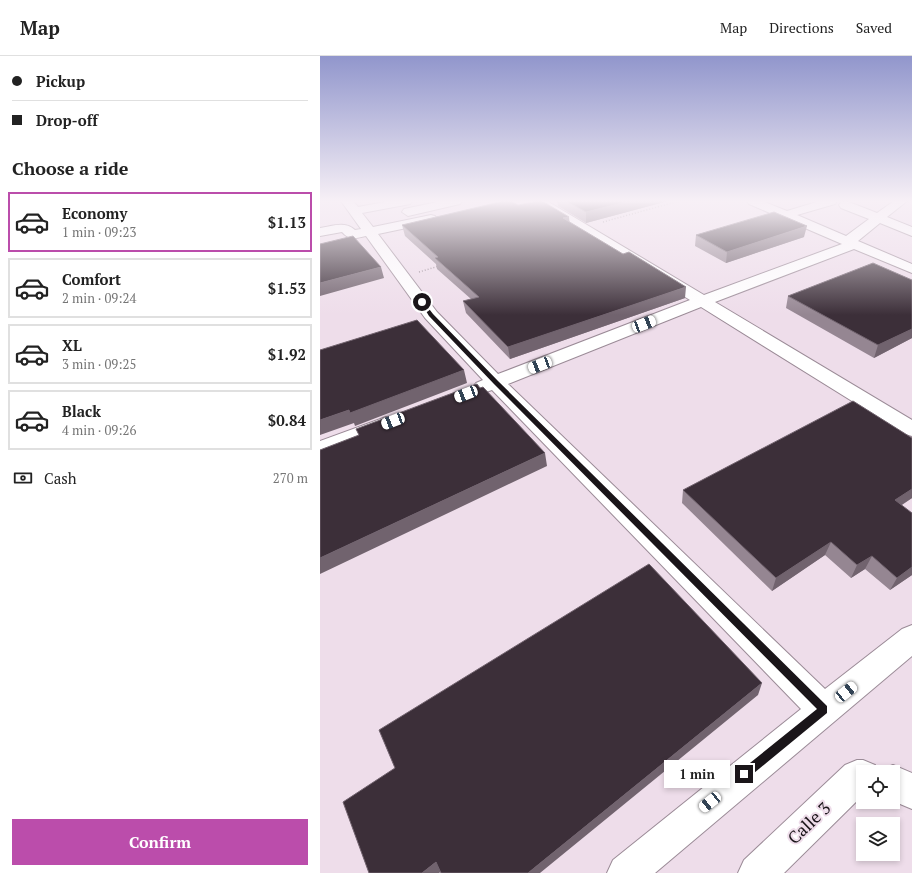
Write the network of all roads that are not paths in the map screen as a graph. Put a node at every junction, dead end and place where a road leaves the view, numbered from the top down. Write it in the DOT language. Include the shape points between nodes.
graph roads {
  1 [pos="336,239"];
  2 [pos="376,239"];
  3 [pos="602,239"];
  4 [pos="844,239"];
  5 [pos="857,239"];
  6 [pos="878,242"];
  7 [pos="320,243"];
  8 [pos="856,244"];
  9 [pos="912,269"];
  10 [pos="703,301"];
  11 [pos="496,382"];
  12 [pos="466,394"];
  13 [pos="400,419"];
  14 [pos="912,429"];
  15 [pos="320,449"];
  16 [pos="912,638"];
  17 [pos="824,709"];
  18 [pos="856,777"];
  19 [pos="900,786"];
  20 [pos="912,792"];
  21 [pos="626,873"];
  22 [pos="758,873"];
  1 -- 7 [label="street"];
  2 -- 11 [label="street" via="431,315"];
  3 -- 10 [label="street"];
  4 -- 8 [label="street"];
  5 -- 8 [label="street"];
  6 -- 8 [label="street"];
  8 -- 9 [label="street"];
  8 -- 10 [label="street"];
  10 -- 11 [label="street"];
  10 -- 14 [label="street"];
  11 -- 12 [label="street"];
  11 -- 17 [label="street"];
  13 -- 15 [label="street"];
  16 -- 17 [label="street"];
  17 -- 21 [label="street"];
  18 -- 22 [label="street, Calle 3"];
  19 -- 20 [label="street"];
}
